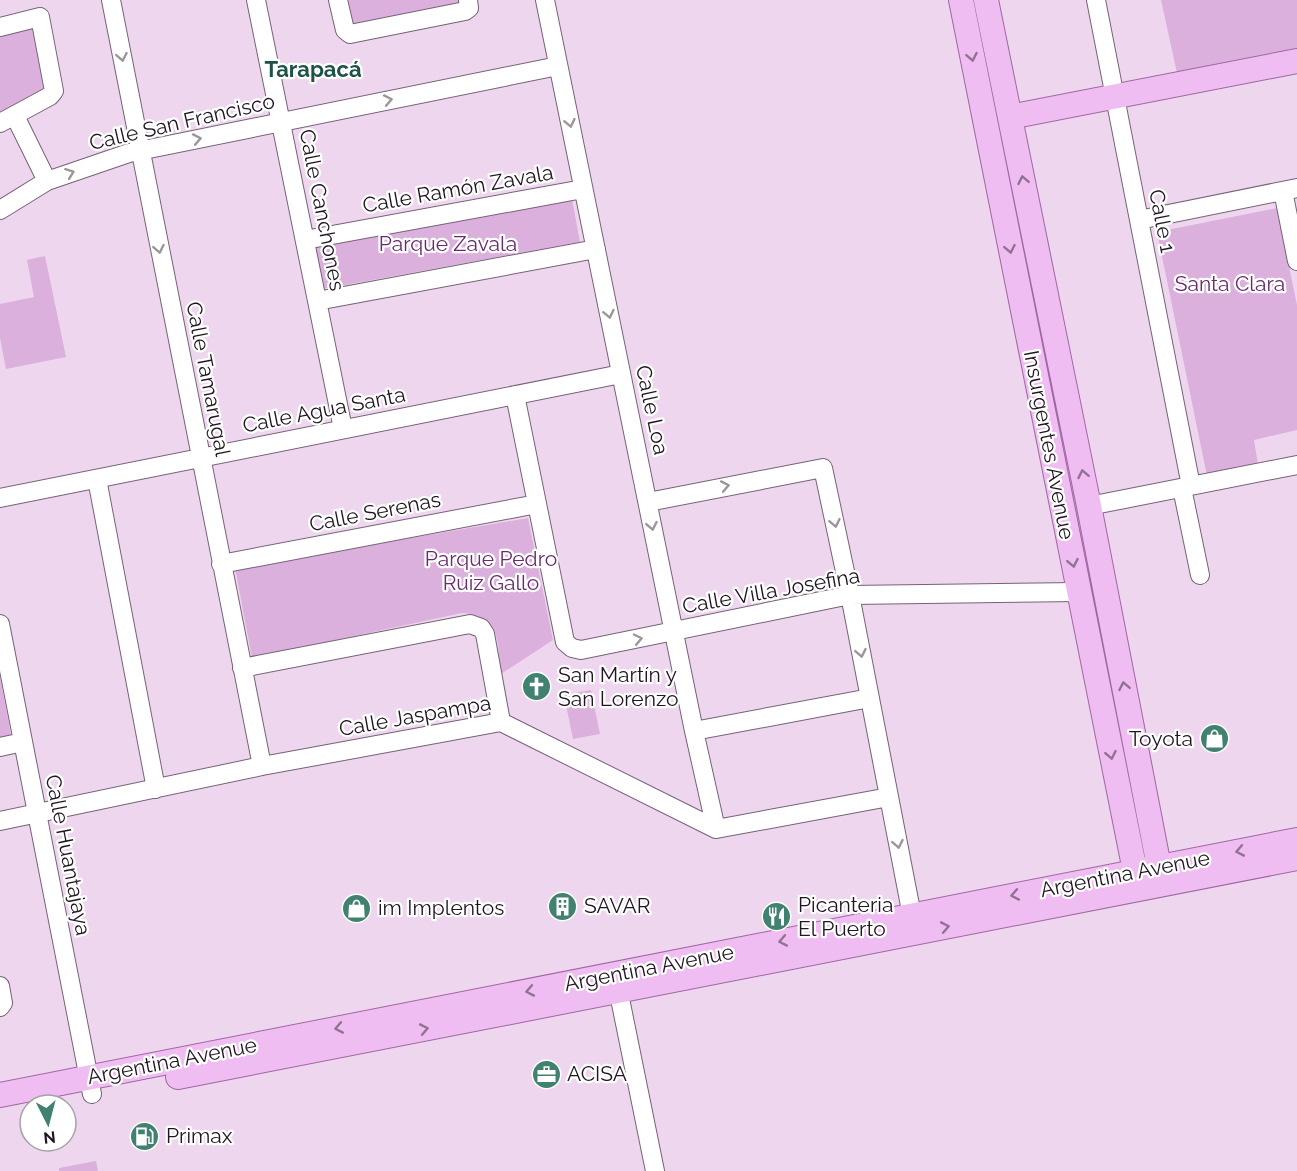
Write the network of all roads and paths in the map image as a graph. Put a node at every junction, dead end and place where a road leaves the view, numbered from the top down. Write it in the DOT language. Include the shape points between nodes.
graph roads {
  1 [pos="111,0"];
  2 [pos="256,0"];
  3 [pos="338,0"];
  4 [pos="468,0"];
  5 [pos="545,0"];
  6 [pos="961,0"];
  7 [pos="986,0"];
  8 [pos="1096,0"];
  9 [pos="0,27"];
  10 [pos="1297,61"];
  11 [pos="558,66"];
  12 [pos="1297,74"];
  13 [pos="1116,103"];
  14 [pos="7,119"];
  15 [pos="281,122"];
  16 [pos="1011,124"];
  17 [pos="140,150"];
  18 [pos="47,181"];
  19 [pos="583,189"];
  20 [pos="1290,189"];
  21 [pos="0,210"];
  22 [pos="1139,220"];
  23 [pos="305,240"];
  24 [pos="596,249"];
  25 [pos="1297,261"];
  26 [pos="317,301"];
  27 [pos="621,374"];
  28 [pos="515,395"];
  29 [pos="343,429"];
  30 [pos="201,458"];
  31 [pos="1297,465"];
  32 [pos="97,478"];
  33 [pos="1187,487"];
  34 [pos="0,498"];
  35 [pos="648,502"];
  36 [pos="537,504"];
  37 [pos="1089,507"];
  38 [pos="221,564"];
  39 [pos="1200,575"];
  40 [pos="1079,592"];
  41 [pos="850,595"];
  42 [pos="0,624"];
  43 [pos="674,631"];
  44 [pos="242,668"];
  45 [pos="870,698"];
  46 [pos="501,722"];
  47 [pos="694,731"];
  48 [pos="23,742"];
  49 [pos="0,747"];
  50 [pos="262,766"];
  51 [pos="156,789"];
  52 [pos="889,797"];
  53 [pos="37,814"];
  54 [pos="0,821"];
  55 [pos="716,829"];
  56 [pos="1297,840"];
  57 [pos="1297,858"];
  58 [pos="1161,876"];
  59 [pos="1136,880"];
  60 [pos="914,924"];
  61 [pos="616,983"];
  62 [pos="0,986"];
  63 [pos="0,1007"];
  64 [pos="90,1086"];
  65 [pos="70,1093"];
  66 [pos="0,1095"];
  67 [pos="18,1108"];
  68 [pos="0,1112"];
  69 [pos="655,1171"];
  1 -- 17 [label="street, Calle Tamarugal, one-way"];
  2 -- 15 [label="street, Calle Canchones"];
  3 -- 4 [label="street" via="345,30 350,34 465,11 470,8"];
  5 -- 11 [label="street, Calle Loa"];
  6 -- 40 [label="main road, Insurgentes Avenue, one-way"];
  7 -- 16 [label="main road, Insurgentes Avenue"];
  8 -- 13 [label="street, Calle 1"];
  9 -- 14 [label="street" via="40,17 53,94"];
  10 -- 13 [label="main road"];
  15 -- 11 [label="street, Calle San Francisco, one-way"];
  11 -- 19 [label="street, Calle Loa, one-way"];
  12 -- 13 [label="main road"];
  13 -- 16 [label="main road"];
  13 -- 22 [label="street, Calle 1"];
  14 -- 18 [label="street"];
  17 -- 15 [label="street, Calle San Francisco, one-way"];
  15 -- 23 [label="street, Calle Canchones"];
  37 -- 16 [label="main road, Insurgentes Avenue, one-way"];
  18 -- 17 [label="street, Calle San Francisco, one-way"];
  17 -- 30 [label="street, Calle Tamarugal, one-way"];
  18 -- 21 [label="street, Calle San Francisco"];
  19 -- 23 [label="street, Calle Ramón Zavala"];
  19 -- 24 [label="street, Calle Loa"];
  20 -- 22 [label="street"];
  20 -- 25 [label="street"];
  22 -- 33 [label="street, Calle 1"];
  23 -- 26 [label="street, Calle Canchones"];
  24 -- 26 [label="street"];
  24 -- 27 [label="street, Calle Loa, one-way"];
  26 -- 29 [label="street, Calle Canchones"];
  27 -- 28 [label="street, Calle Agua Santa"];
  27 -- 35 [label="street, Calle Loa"];
  28 -- 29 [label="street, Calle Agua Santa"];
  28 -- 36 [label="street"];
  29 -- 30 [label="street, Calle Agua Santa"];
  30 -- 32 [label="street, Calle Agua Santa"];
  30 -- 38 [label="street, Calle Tamarugal"];
  31 -- 33 [label="street"];
  32 -- 34 [label="street, Calle Agua Santa"];
  32 -- 51 [label="street"];
  33 -- 37 [label="street"];
  33 -- 39 [label="street, Calle 1"];
  35 -- 41 [label="street, one-way" via="821,467"];
  35 -- 43 [label="street, Calle Loa, one-way"];
  36 -- 38 [label="street, Calle Serenas"];
  36 -- 43 [label="street, Calle Villa Josefina, one-way" via="565,642 581,651"];
  58 -- 37 [label="main road, Insurgentes Avenue, one-way"];
  38 -- 44 [label="street, Calle Tamarugal"];
  40 -- 41 [label="street, Calle Villa Josefina"];
  40 -- 59 [label="main road, Insurgentes Avenue, one-way"];
  41 -- 43 [label="street, Calle Villa Josefina"];
  41 -- 45 [label="street, one-way"];
  42 -- 48 [label="street, Calle Huantajaya"];
  43 -- 47 [label="street, Calle Loa"];
  44 -- 46 [label="street" via="470,624 485,634"];
  44 -- 50 [label="street, Calle Tamarugal"];
  45 -- 47 [label="street"];
  45 -- 52 [label="street"];
  46 -- 50 [label="street, Calle Jaspampa"];
  46 -- 55 [label="street, Calle Jaspampa"];
  47 -- 55 [label="street, Calle Loa"];
  48 -- 49 [label="street"];
  48 -- 53 [label="street, Calle Huantajaya"];
  50 -- 51 [label="street, Calle Jaspampa"];
  51 -- 53 [label="street, Calle Jaspampa"];
  52 -- 55 [label="street"];
  52 -- 60 [label="street, one-way"];
  53 -- 54 [label="street, Calle Jaspampa"];
  53 -- 64 [label="street, Calle Huantajaya"];
  56 -- 58 [label="main road, Argentina Avenue, one-way"];
  57 -- 58 [label="main road, Argentina Avenue"];
  58 -- 59 [label="main road, Argentina Avenue"];
  59 -- 60 [label="main road, Argentina Avenue"];
  60 -- 61 [label="main road, Argentina Avenue"];
  61 -- 64 [label="main road, Argentina Avenue"];
  61 -- 69 [label="street"];
  62 -- 63 [label="street"];
  64 -- 65 [label="main road, Argentina Avenue"];
  64 -- 66 [label="main road, Argentina Avenue"];
  67 -- 68 [label="main road"];
}
